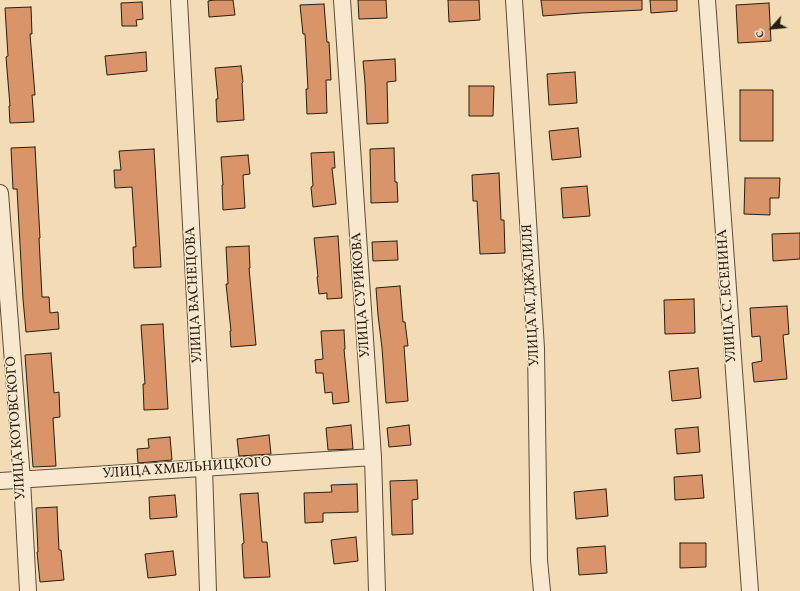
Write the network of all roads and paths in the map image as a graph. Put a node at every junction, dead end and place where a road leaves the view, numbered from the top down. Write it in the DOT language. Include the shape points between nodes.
graph roads {
  1 [pos="179,0"];
  2 [pos="342,0"];
  3 [pos="514,0"];
  4 [pos="707,0"];
  5 [pos="0,193"];
  6 [pos="374,457"];
  7 [pos="204,468"];
  8 [pos="22,480"];
  9 [pos="0,481"];
  10 [pos="28,591"];
  11 [pos="208,591"];
  12 [pos="377,591"];
  13 [pos="542,591"];
  14 [pos="750,591"];
  1 -- 7 [label="street, УЛИЦА ВАСНЕЦОВА"];
  2 -- 6 [label="street, УЛИЦА СУРИКОВА"];
  3 -- 13 [label="street, УЛИЦА М. ДЖАЛИЛЯ" via="536,348 539,560"];
  4 -- 14 [label="street, УЛИЦА С. ЕСЕНИНА"];
  5 -- 8 [label="street, УЛИЦА КОТОВСКОГО"];
  6 -- 7 [label="street, УЛИЦА ХМЕЛЬНИЦКОГО"];
  6 -- 12 [label="street, УЛИЦА СУРИКОВА"];
  7 -- 8 [label="street, УЛИЦА ХМЕЛЬНИЦКОГО"];
  7 -- 11 [label="street, УЛИЦА ВАСНЕЦОВА"];
  8 -- 9 [label="street, УЛИЦА ХМЕЛЬНИЦКОГО"];
  8 -- 10 [label="street, УЛИЦА КОТОВСКОГО"];
}
